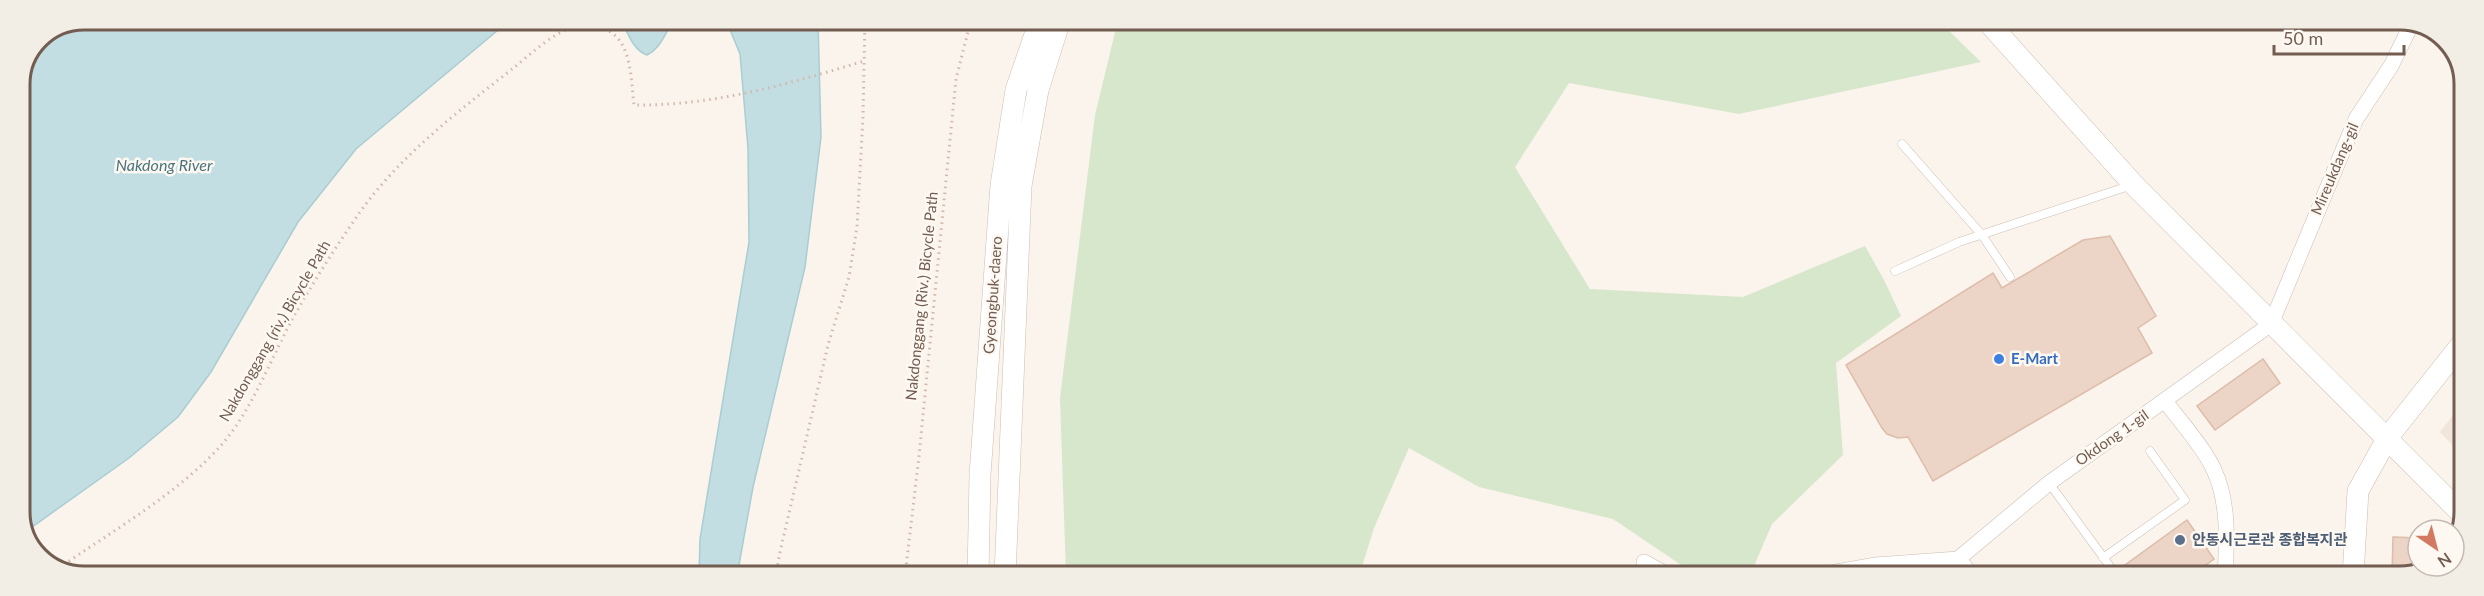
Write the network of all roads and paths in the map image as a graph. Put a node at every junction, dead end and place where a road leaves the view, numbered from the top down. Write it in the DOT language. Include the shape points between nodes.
graph roads {
  1 [pos="567,30"];
  2 [pos="608,30"];
  3 [pos="865,30"];
  4 [pos="968,30"];
  5 [pos="1037,30"];
  6 [pos="1057,30"];
  7 [pos="1995,30"];
  8 [pos="2409,31"];
  9 [pos="864,61"];
  10 [pos="1902,144"];
  11 [pos="2134,184"];
  12 [pos="1982,235"];
  13 [pos="1895,271"];
  14 [pos="2010,277"];
  15 [pos="2271,324"];
  16 [pos="2454,353"];
  17 [pos="2165,401"];
  18 [pos="2388,437"];
  19 [pos="2150,452"];
  20 [pos="2049,483"];
  21 [pos="2454,506"];
  22 [pos="2103,558"];
  23 [pos="1958,559"];
  24 [pos="1644,562"];
  25 [pos="66,563"];
  26 [pos="777,566"];
  27 [pos="906,566"];
  28 [pos="978,566"];
  29 [pos="1005,566"];
  30 [pos="1651,566"];
  31 [pos="1870,566"];
  32 [pos="1951,566"];
  33 [pos="1964,566"];
  34 [pos="2109,566"];
  35 [pos="2226,566"];
  36 [pos="2354,566"];
  1 -- 25 [label="path, Nakdonggang (riv.) Bicycle Path" via="552,37 441,124 360,211 294,316 261,383 224,442 174,489"];
  2 -- 9 [label="path, Nakdonggang (riv.) Bicycle Path" via="620,41 627,56 634,105 673,105 739,95"];
  3 -- 9 [label="path"];
  4 -- 27 [label="path, Nakdonggang (Riv.) Bicycle Path" via="956,79"];
  5 -- 28 [label="street, Gyeongbuk-daero" via="1016,90 1001,185 980,475"];
  6 -- 29 [label="street, Gyeongbuk-daero" via="1038,90 1021,186"];
  7 -- 11 [label="street"];
  8 -- 15 [label="street, Mireukdang-gil" via="2356,118"];
  9 -- 26 [label="path" via="857,227 849,277 828,345"];
  10 -- 12 [label="lane"];
  11 -- 12 [label="lane"];
  11 -- 15 [label="street"];
  12 -- 13 [label="lane"];
  12 -- 14 [label="lane"];
  15 -- 17 [label="street, Okdong 1-gil"];
  15 -- 18 [label="street"];
  16 -- 18 [label="street"];
  17 -- 20 [label="street, Okdong 1-gil"];
  17 -- 35 [label="street" via="2214,468 2221,488 2227,538"];
  18 -- 21 [label="street"];
  18 -- 36 [label="street" via="2358,490"];
  19 -- 22 [label="lane" via="2185,500"];
  20 -- 22 [label="lane"];
  20 -- 23 [label="street, Okdong 1-gil"];
  22 -- 34 [label="lane"];
  23 -- 31 [label="street"];
  23 -- 32 [label="street, Okdong 1-gil"];
  23 -- 33 [label="street"];
  24 -- 30 [label="street"];
}
